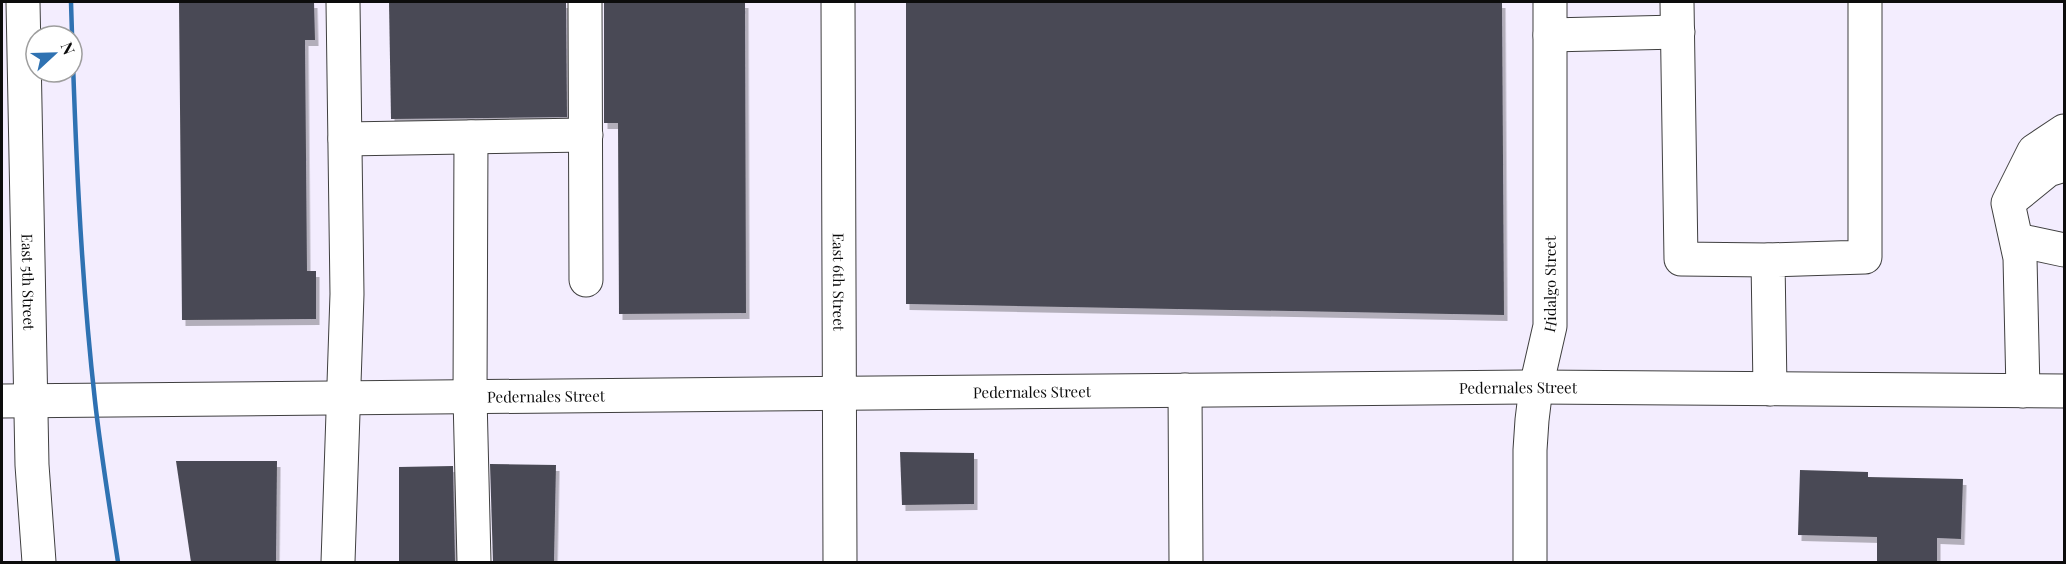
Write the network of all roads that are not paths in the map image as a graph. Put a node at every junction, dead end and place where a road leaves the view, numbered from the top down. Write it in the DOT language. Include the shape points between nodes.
graph roads {
  1 [pos="23,2"];
  2 [pos="343,2"];
  3 [pos="585,2"];
  4 [pos="838,2"];
  5 [pos="1550,2"];
  6 [pos="1865,2"];
  7 [pos="1677,17"];
  8 [pos="1550,34"];
  9 [pos="13,61"];
  10 [pos="2064,131"];
  11 [pos="586,135"];
  12 [pos="471,137"];
  13 [pos="345,139"];
  14 [pos="2064,165"];
  15 [pos="2008,203"];
  16 [pos="2017,240"];
  17 [pos="2064,250"];
  18 [pos="1768,260"];
  19 [pos="586,280"];
  20 [pos="1536,387"];
  21 [pos="1770,389"];
  22 [pos="1185,390"];
  23 [pos="2023,391"];
  24 [pos="2064,391"];
  25 [pos="839,393"];
  26 [pos="470,397"];
  27 [pos="344,399"];
  28 [pos="17,401"];
  29 [pos="39,562"];
  30 [pos="338,562"];
  31 [pos="474,562"];
  32 [pos="840,562"];
  33 [pos="1186,562"];
  34 [pos="1530,562"];
  1 -- 9 [label="street, East 5th Street"];
  2 -- 13 [label="street"];
  3 -- 11 [label="street"];
  4 -- 25 [label="street, East 6th Street"];
  5 -- 8 [label="street, Hidalgo Street"];
  6 -- 18 [label="street" via="1865,257"];
  7 -- 8 [label="street"];
  7 -- 18 [label="street" via="1681,259"];
  8 -- 20 [label="street, Hidalgo Street" via="1550,326"];
  9 -- 28 [label="street, East 5th Street"];
  10 -- 15 [label="street" via="2034,150"];
  11 -- 12 [label="street"];
  11 -- 19 [label="street"];
  12 -- 13 [label="street"];
  12 -- 26 [label="street"];
  13 -- 27 [label="street"];
  14 -- 15 [label="street" via="2048,170"];
  15 -- 16 [label="street"];
  16 -- 17 [label="street"];
  16 -- 23 [label="street"];
  18 -- 21 [label="street"];
  20 -- 21 [label="street, Pedernales Street"];
  20 -- 22 [label="street, Pedernales Street"];
  20 -- 34 [label="street, Hidalgo Street" via="1530,450"];
  21 -- 23 [label="street, Pedernales Street"];
  22 -- 25 [label="street, Pedernales Street"];
  22 -- 33 [label="street"];
  23 -- 24 [label="street, Pedernales Street"];
  25 -- 26 [label="street, Pedernales Street"];
  25 -- 32 [label="street, East 6th Street"];
  26 -- 27 [label="street, Pedernales Street"];
  26 -- 31 [label="street"];
  27 -- 28 [label="street, Pedernales Street"];
  27 -- 30 [label="street"];
  28 -- 29 [label="street, East 5th Street" via="32,465"];
}
